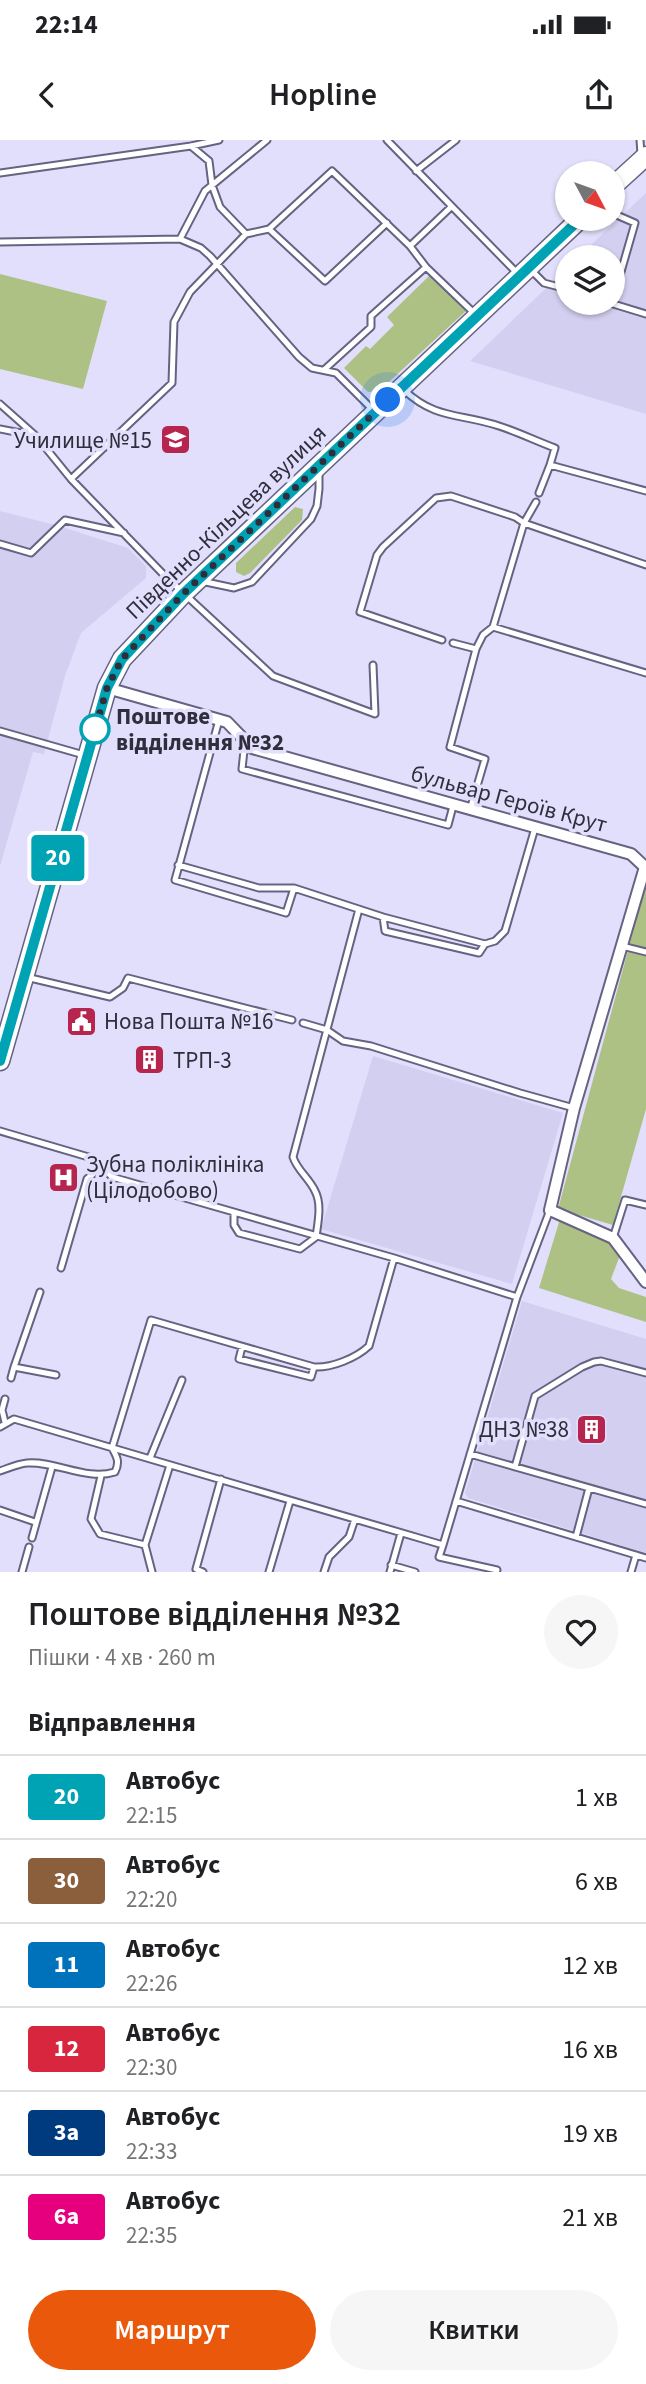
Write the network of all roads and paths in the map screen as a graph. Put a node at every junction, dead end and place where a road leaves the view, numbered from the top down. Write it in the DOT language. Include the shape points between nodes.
graph roads {
  1 [pos="219,140"];
  2 [pos="267,140"];
  3 [pos="387,140"];
  4 [pos="456,140"];
  5 [pos="640,140"];
  6 [pos="191,146"];
  7 [pos="644,158"];
  8 [pos="416,171"];
  9 [pos="0,173"];
  10 [pos="625,175"];
  11 [pos="212,185"];
  12 [pos="451,207"];
  13 [pos="625,219"];
  14 [pos="387,223"];
  15 [pos="269,229"];
  16 [pos="567,231"];
  17 [pos="246,234"];
  18 [pos="180,239"];
  19 [pos="0,242"];
  20 [pos="410,246"];
  21 [pos="625,256"];
  22 [pos="217,262"];
  23 [pos="426,267"];
  24 [pos="524,272"];
  25 [pos="555,286"];
  26 [pos="625,307"];
  27 [pos="646,314"];
  28 [pos="477,316"];
  29 [pos="325,369"];
  30 [pos="401,388"];
  31 [pos="0,404"];
  32 [pos="375,412"];
  33 [pos="0,429"];
  34 [pos="36,436"];
  35 [pos="550,465"];
  36 [pos="318,467"];
  37 [pos="71,479"];
  38 [pos="646,491"];
  39 [pos="539,492"];
  40 [pos="536,502"];
  41 [pos="524,523"];
  42 [pos="124,534"];
  43 [pos="0,544"];
  44 [pos="646,565"];
  45 [pos="198,580"];
  46 [pos="183,594"];
  47 [pos="493,626"];
  48 [pos="442,640"];
  49 [pos="453,643"];
  50 [pos="476,649"];
  51 [pos="373,665"];
  52 [pos="646,673"];
  53 [pos="107,688"];
  54 [pos="219,719"];
  55 [pos="0,731"];
  56 [pos="245,741"];
  57 [pos="87,756"];
  58 [pos="453,806"];
  59 [pos="470,810"];
  60 [pos="535,828"];
  61 [pos="178,865"];
  62 [pos="295,888"];
  63 [pos="359,909"];
  64 [pos="383,917"];
  65 [pos="485,944"];
  66 [pos="622,946"];
  67 [pos="646,952"];
  68 [pos="24,976"];
  69 [pos="292,1020"];
  70 [pos="303,1023"];
  71 [pos="327,1030"];
  72 [pos="0,1061"];
  73 [pos="574,1108"];
  74 [pos="0,1131"];
  75 [pos="101,1167"];
  76 [pos="646,1205"];
  77 [pos="550,1210"];
  78 [pos="234,1213"];
  79 [pos="316,1237"];
  80 [pos="613,1238"];
  81 [pos="394,1258"];
  82 [pos="61,1268"];
  83 [pos="646,1282"];
  84 [pos="40,1292"];
  85 [pos="517,1297"];
  86 [pos="242,1347"];
  87 [pos="14,1367"];
  88 [pos="314,1367"];
  89 [pos="646,1373"];
  90 [pos="56,1375"];
  91 [pos="10,1378"];
  92 [pos="182,1380"];
  93 [pos="5,1399"];
  94 [pos="3,1425"];
  95 [pos="112,1448"];
  96 [pos="470,1454"];
  97 [pos="150,1458"];
  98 [pos="170,1465"];
  99 [pos="52,1466"];
  100 [pos="515,1467"];
  101 [pos="0,1471"];
  102 [pos="101,1476"];
  103 [pos="220,1479"];
  104 [pos="589,1488"];
  105 [pos="290,1501"];
  106 [pos="456,1501"];
  107 [pos="646,1504"];
  108 [pos="0,1510"];
  109 [pos="355,1519"];
  110 [pos="35,1522"];
  111 [pos="401,1533"];
  112 [pos="576,1537"];
  113 [pos="32,1538"];
  114 [pos="145,1545"];
  115 [pos="443,1545"];
  116 [pos="29,1547"];
  117 [pos="636,1555"];
  118 [pos="646,1558"];
  119 [pos="390,1569"];
  120 [pos="22,1572"];
  121 [pos="152,1572"];
  122 [pos="203,1572"];
  123 [pos="270,1572"];
  124 [pos="324,1572"];
  125 [pos="415,1572"];
  126 [pos="496,1572"];
  127 [pos="631,1572"];
  1 -- 6 [label="lane"];
  2 -- 11 [label="lane"];
  3 -- 8 [label="lane"];
  4 -- 8 [label="lane"];
  5 -- 7 [label="lane"];
  6 -- 9 [label="lane"];
  6 -- 11 [label="lane" via="209,161"];
  7 -- 10 [label="main road"];
  8 -- 12 [label="lane"];
  11 -- 17 [label="lane" via="220,207"];
  11 -- 18 [label="lane"];
  12 -- 20 [label="lane"];
  12 -- 24 [label="lane"];
  13 -- 21 [label="lane" via="635,223"];
  14 -- 15 [label="lane" via="325,281"];
  14 -- 15 [label="lane" via="332,171"];
  14 -- 20 [label="lane"];
  15 -- 17 [label="lane"];
  16 -- 24 [label="main road, Південно-Кільцева вулиця"];
  17 -- 22 [label="lane"];
  18 -- 19 [label="lane"];
  18 -- 22 [label="lane"];
  20 -- 23 [label="lane"];
  22 -- 29 [label="lane" via="299,356 312,368"];
  22 -- 37 [label="lane" via="190,292 174,322 172,383"];
  23 -- 28 [label="lane"];
  23 -- 29 [label="lane" via="371,316 371,327"];
  24 -- 25 [label="lane"];
  24 -- 28 [label="main road, Південно-Кільцева вулиця"];
  26 -- 27 [label="lane"];
  28 -- 30 [label="main road, Південно-Кільцева вулиця"];
  29 -- 32 [label="lane" via="336,373"];
  30 -- 32 [label="main road, Південно-Кільцева вулиця"];
  30 -- 35 [label="lane" via="437,412 497,425 555,448"];
  31 -- 34 [label="lane"];
  32 -- 36 [label="main road, Південно-Кільцева вулиця"];
  33 -- 34 [label="lane"];
  34 -- 37 [label="lane"];
  35 -- 38 [label="lane"];
  35 -- 39 [label="lane"];
  36 -- 45 [label="main road, Південно-Кільцева вулиця"];
  36 -- 45 [label="lane" via="317,506 311,520 252,582 234,588"];
  37 -- 42 [label="lane"];
  40 -- 41 [label="lane"];
  41 -- 44 [label="lane"];
  41 -- 47 [label="lane"];
  41 -- 48 [label="lane" via="451,496 436,498 377,555 360,612"];
  42 -- 43 [label="lane" via="65,520 31,553"];
  42 -- 46 [label="lane"];
  45 -- 46 [label="main road, Південно-Кільцева вулиця"];
  46 -- 51 [label="lane" via="273,676 375,714"];
  46 -- 53 [label="main road, Південно-Кільцева вулиця" via="122,659"];
  47 -- 50 [label="lane"];
  47 -- 52 [label="lane"];
  49 -- 50 [label="lane"];
  50 -- 59 [label="lane" via="450,747 485,759"];
  53 -- 54 [label="street, бульвар Героїв Крут"];
  53 -- 57 [label="main road, Південно-Кільцева вулиця"];
  54 -- 56 [label="street, бульвар Героїв Крут"];
  54 -- 61 [label="lane"];
  55 -- 57 [label="lane"];
  56 -- 58 [label="street, бульвар Героїв Крут" via="252,748"];
  56 -- 58 [label="lane" via="242,769 448,825"];
  57 -- 68 [label="main road, Південно-Кільцева вулиця"];
  58 -- 59 [label="street, бульвар Героїв Крут"];
  59 -- 60 [label="street, бульвар Героїв Крут"];
  60 -- 65 [label="lane" via="505,931 495,942"];
  60 -- 66 [label="street, бульвар Героїв Крут" via="631,854 645,867"];
  61 -- 62 [label="lane" via="259,888"];
  61 -- 62 [label="lane" via="175,880 286,913"];
  62 -- 63 [label="lane"];
  63 -- 64 [label="lane"];
  63 -- 71 [label="lane"];
  64 -- 65 [label="lane"];
  64 -- 65 [label="lane" via="385,931 479,953"];
  66 -- 67 [label="lane"];
  66 -- 73 [label="street, бульвар Героїв Крут"];
  68 -- 69 [label="lane" via="110,997 128,978"];
  68 -- 72 [label="main road, Південно-Кільцева вулиця"];
  70 -- 71 [label="lane"];
  71 -- 73 [label="lane" via="343,1041"];
  71 -- 79 [label="lane" via="293,1157 315,1191 319,1206"];
  73 -- 77 [label="street, бульвар Героїв Крут"];
  74 -- 75 [label="lane" via="92,1158"];
  75 -- 78 [label="lane" via="112,1177"];
  75 -- 82 [label="lane" via="87,1179"];
  76 -- 80 [label="lane" via="625,1200"];
  77 -- 80 [label="street"];
  77 -- 85 [label="lane"];
  78 -- 79 [label="lane"];
  78 -- 79 [label="lane" via="239,1233 300,1249"];
  79 -- 81 [label="lane"];
  80 -- 83 [label="street"];
  81 -- 85 [label="lane"];
  81 -- 88 [label="lane" via="369,1346 325,1368"];
  84 -- 87 [label="lane"];
  85 -- 96 [label="lane"];
  86 -- 88 [label="lane"];
  86 -- 88 [label="lane" via="239,1359 311,1377"];
  86 -- 95 [label="lane" via="151,1320"];
  87 -- 90 [label="lane"];
  87 -- 91 [label="lane"];
  89 -- 100 [label="lane" via="594,1362 541,1391 533,1401"];
  92 -- 97 [label="lane"];
  93 -- 94 [label="lane"];
  94 -- 95 [label="lane" via="14,1419"];
  95 -- 97 [label="lane"];
  95 -- 102 [label="lane" via="118,1465 115,1472"];
  96 -- 100 [label="lane"];
  96 -- 106 [label="lane"];
  97 -- 98 [label="lane"];
  98 -- 103 [label="lane"];
  98 -- 114 [label="lane"];
  99 -- 101 [label="lane" via="29,1463"];
  99 -- 102 [label="lane"];
  99 -- 110 [label="lane"];
  100 -- 104 [label="lane"];
  102 -- 114 [label="lane" via="91,1519 100,1534"];
  103 -- 105 [label="lane"];
  103 -- 122 [label="lane" via="196,1569"];
  104 -- 107 [label="lane"];
  104 -- 112 [label="lane"];
  105 -- 109 [label="lane"];
  105 -- 123 [label="lane"];
  106 -- 112 [label="lane"];
  106 -- 115 [label="lane"];
  108 -- 110 [label="lane"];
  109 -- 111 [label="lane"];
  109 -- 124 [label="lane" via="349,1537 329,1557"];
  110 -- 113 [label="lane"];
  111 -- 115 [label="lane"];
  111 -- 119 [label="lane"];
  112 -- 117 [label="lane"];
  114 -- 121 [label="lane"];
  115 -- 126 [label="lane" via="439,1557"];
  116 -- 120 [label="lane"];
  117 -- 118 [label="lane"];
  117 -- 127 [label="lane"];
  119 -- 125 [label="lane"];
}
